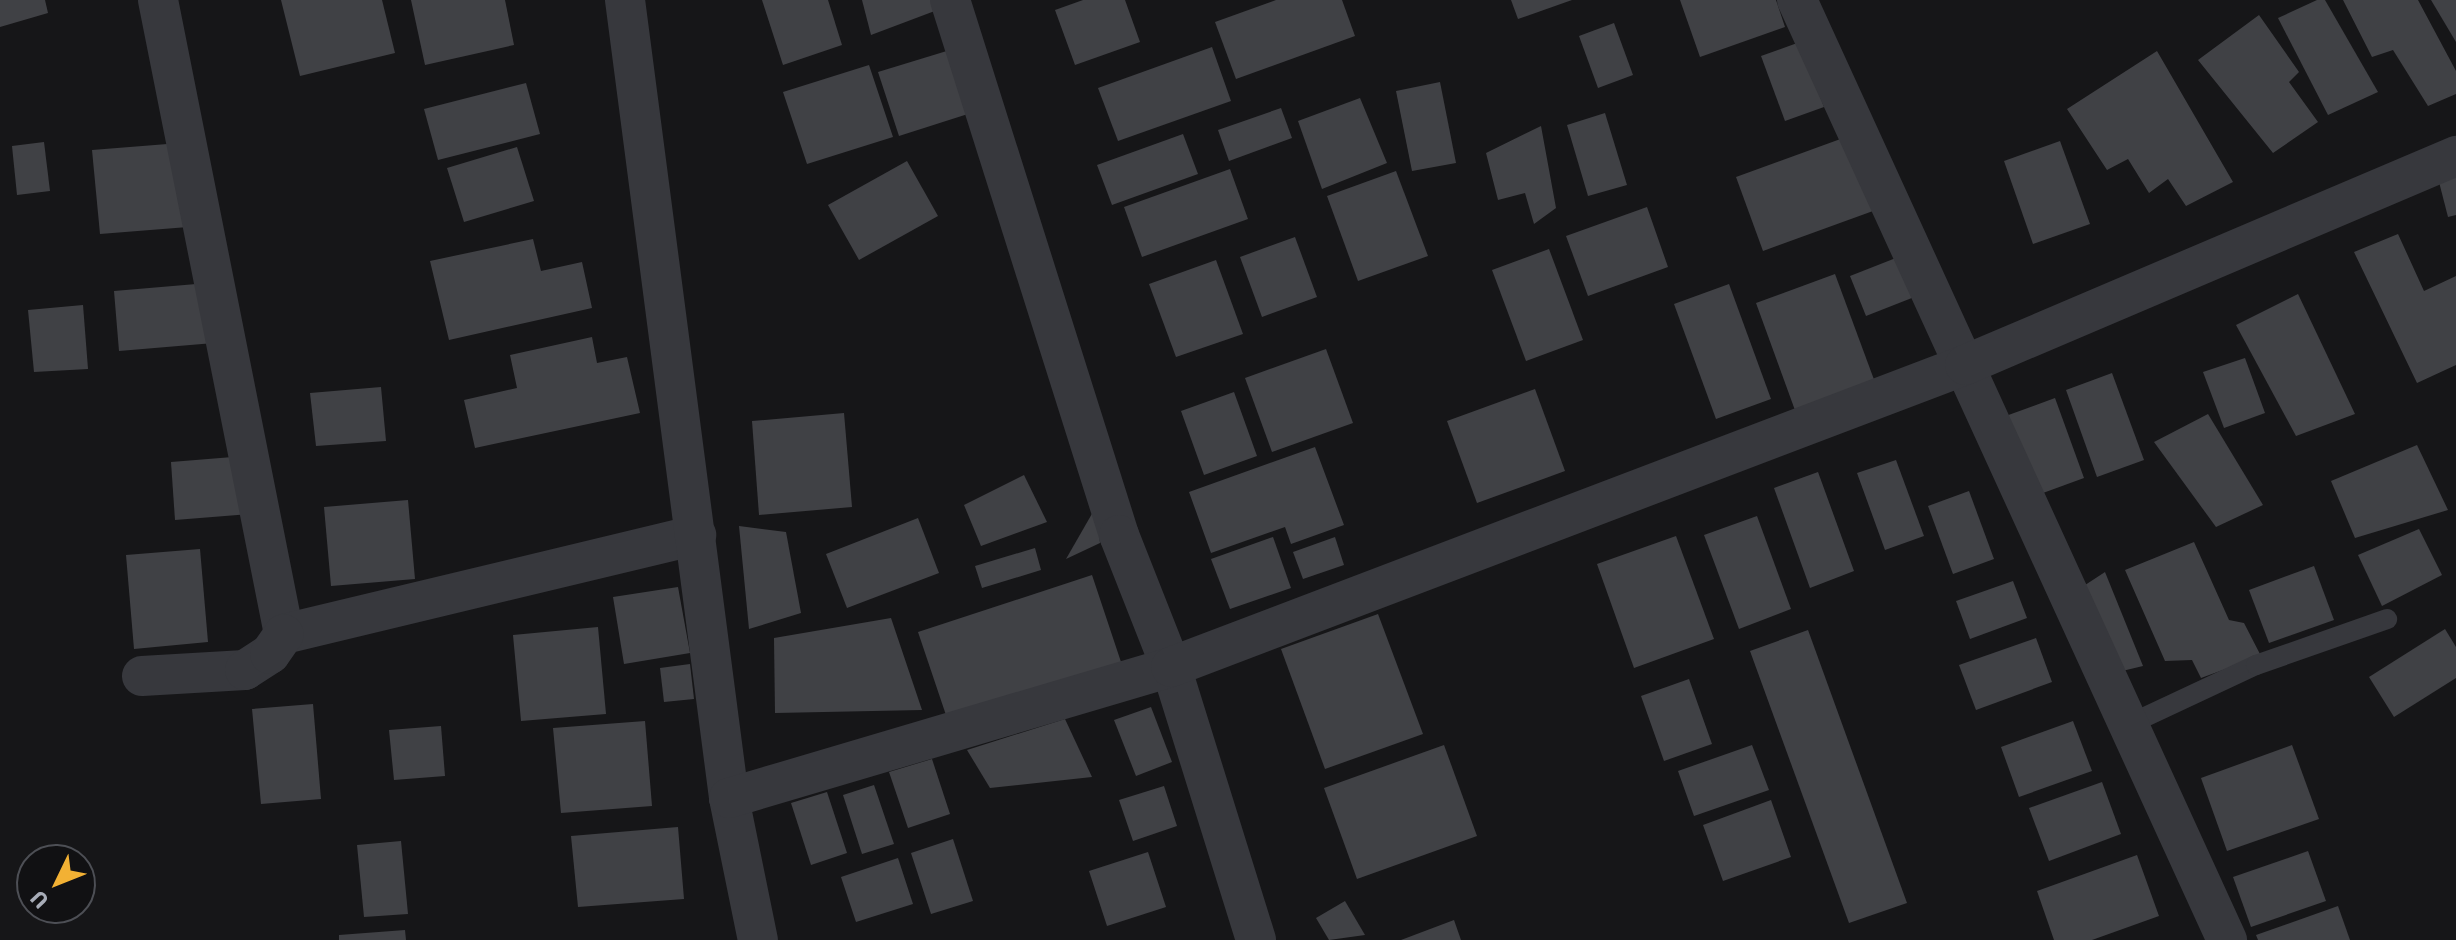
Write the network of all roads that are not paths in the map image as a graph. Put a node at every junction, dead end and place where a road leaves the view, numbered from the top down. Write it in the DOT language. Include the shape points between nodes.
graph roads {
  1 [pos="158,0"];
  2 [pos="625,0"];
  3 [pos="1797,0"];
  4 [pos="960,2"];
  5 [pos="2456,156"];
  6 [pos="1965,365"];
  7 [pos="696,535"];
  8 [pos="2387,619"];
  9 [pos="284,634"];
  10 [pos="1171,667"];
  11 [pos="142,676"];
  12 [pos="2130,724"];
  13 [pos="729,798"];
  14 [pos="758,940"];
  15 [pos="1256,940"];
  16 [pos="2227,940"];
  1 -- 9 [label="street"];
  2 -- 7 [label="street"];
  3 -- 6 [label="street"];
  4 -- 10 [label="street" via="1119,535"];
  5 -- 6 [label="street"];
  6 -- 10 [label="street"];
  6 -- 12 [label="street"];
  7 -- 9 [label="street"];
  7 -- 13 [label="street"];
  8 -- 12 [label="lane" via="2256,665"];
  9 -- 11 [label="street" via="270,654 245,670"];
  10 -- 13 [label="street"];
  10 -- 15 [label="street"];
  12 -- 16 [label="street"];
  13 -- 14 [label="street"];
}
